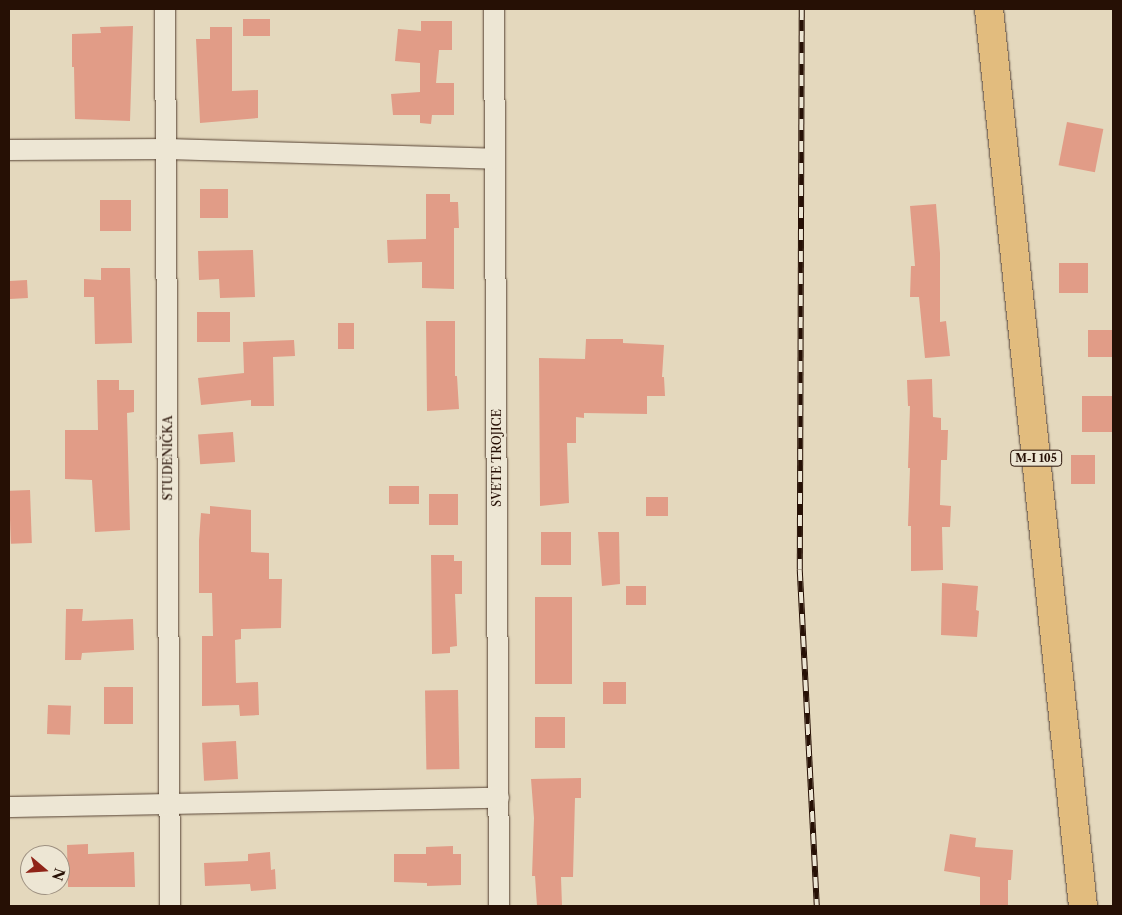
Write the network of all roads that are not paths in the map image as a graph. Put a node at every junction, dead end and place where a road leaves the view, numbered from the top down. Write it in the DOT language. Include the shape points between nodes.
graph roads {
  1 [pos="166,9"];
  2 [pos="494,9"];
  3 [pos="989,9"];
  4 [pos="167,149"];
  5 [pos="9,150"];
  6 [pos="495,159"];
  7 [pos="499,798"];
  8 [pos="170,805"];
  9 [pos="9,807"];
  10 [pos="170,906"];
  11 [pos="499,906"];
  12 [pos="1083,906"];
  1 -- 4 [label="street, STUDENIČKA"];
  2 -- 6 [label="street, SVETE TROJICE"];
  3 -- 12 [label="main road, M-I 105"];
  4 -- 5 [label="street"];
  4 -- 6 [label="street"];
  4 -- 8 [label="street, STUDENIČKA"];
  6 -- 7 [label="street, SVETE TROJICE"];
  7 -- 8 [label="street"];
  7 -- 11 [label="street, SVETE TROJICE"];
  8 -- 9 [label="street"];
  8 -- 10 [label="street, STUDENIČKA"];
}
